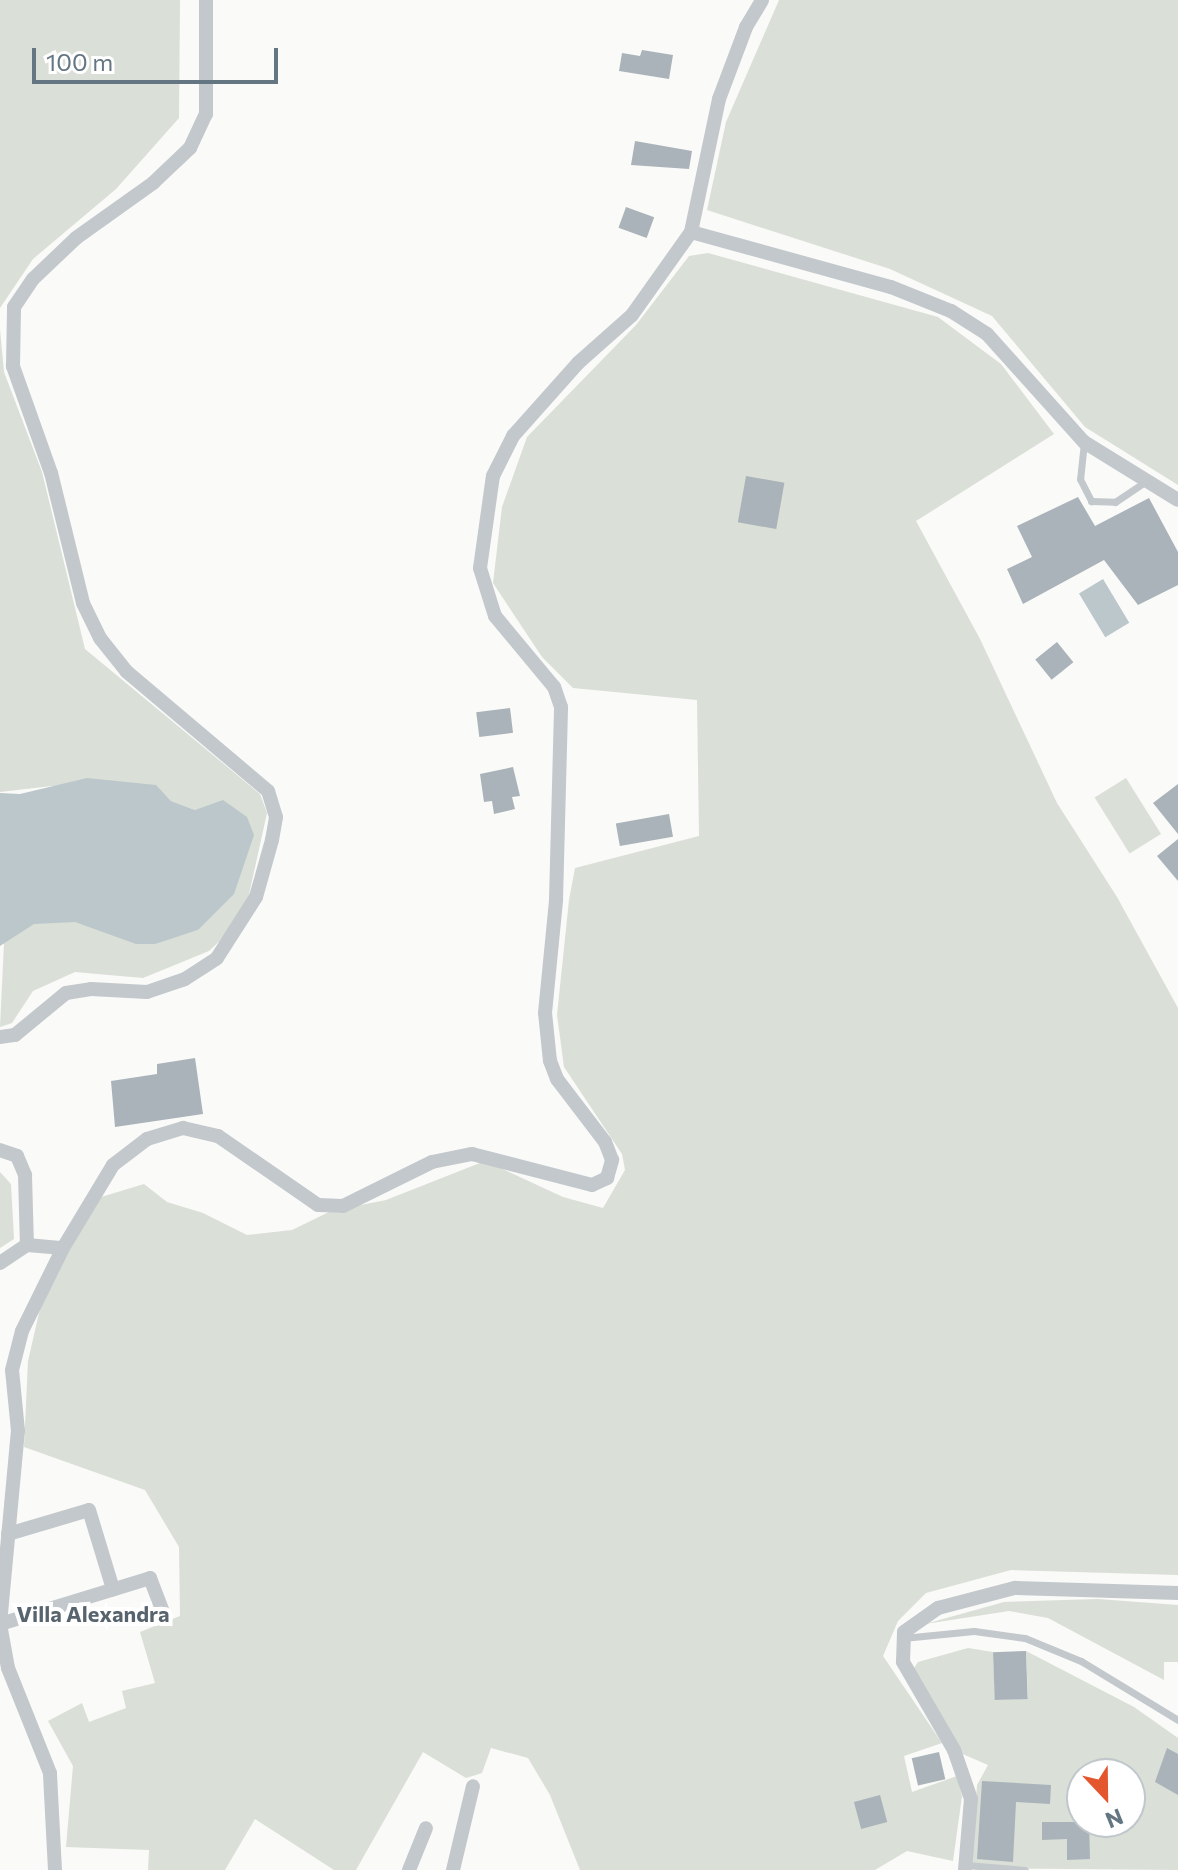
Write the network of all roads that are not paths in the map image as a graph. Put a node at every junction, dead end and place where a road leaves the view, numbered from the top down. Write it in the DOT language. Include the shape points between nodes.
graph roads {
  1 [pos="206,0"];
  2 [pos="762,0"];
  3 [pos="691,232"];
  4 [pos="1084,442"];
  5 [pos="1147,480"];
  6 [pos="1178,500"];
  7 [pos="0,1037"];
  8 [pos="0,1150"];
  9 [pos="27,1245"];
  10 [pos="63,1248"];
  11 [pos="0,1263"];
  12 [pos="8,1534"];
  13 [pos="113,1589"];
  14 [pos="1178,1593"];
  15 [pos="164,1614"];
  16 [pos="0,1624"];
  17 [pos="901,1639"];
  18 [pos="1178,1720"];
  19 [pos="473,1786"];
  20 [pos="426,1828"];
  21 [pos="965,1867"];
  22 [pos="55,1870"];
  23 [pos="409,1870"];
  24 [pos="453,1870"];
  25 [pos="1025,1870"];
  1 -- 7 [label="street" via="206,114 190,148 153,183 55,255 33,279 14,307 13,366 51,473 83,603 100,638 127,672 268,791 276,817 272,840 256,897 217,958 185,979 147,992 66,993 15,1035"];
  2 -- 3 [label="street" via="719,99"];
  3 -- 4 [label="street" via="891,287 951,311 987,334"];
  3 -- 10 [label="street" via="632,315 578,363 513,436 493,476 480,568 495,616 554,687 561,707 556,900 545,1013 550,1061 557,1079 605,1142 612,1160 607,1178 592,1185 472,1154 432,1162 343,1206 318,1205 218,1136 183,1128 147,1139 113,1165"];
  4 -- 5 [label="street"];
  4 -- 5 [label="lane" via="1080,479 1091,501 1115,502"];
  5 -- 6 [label="street"];
  8 -- 9 [label="street" via="17,1156 25,1175"];
  9 -- 10 [label="street"];
  9 -- 11 [label="street"];
  10 -- 12 [label="street" via="15,1351 18,1431"];
  12 -- 13 [label="street" via="89,1510"];
  12 -- 16 [label="street"];
  13 -- 15 [label="street" via="153,1579"];
  13 -- 16 [label="street"];
  14 -- 17 [label="street" via="1015,1588 938,1608 910,1625"];
  16 -- 22 [label="street" via="8,1668 50,1773"];
  17 -- 18 [label="lane" via="974,1631 1025,1638 1081,1661"];
  17 -- 21 [label="street" via="903,1662 964,1771 971,1799"];
  19 -- 24 [label="street"];
  20 -- 23 [label="street"];
  21 -- 25 [label="lane"];
}
